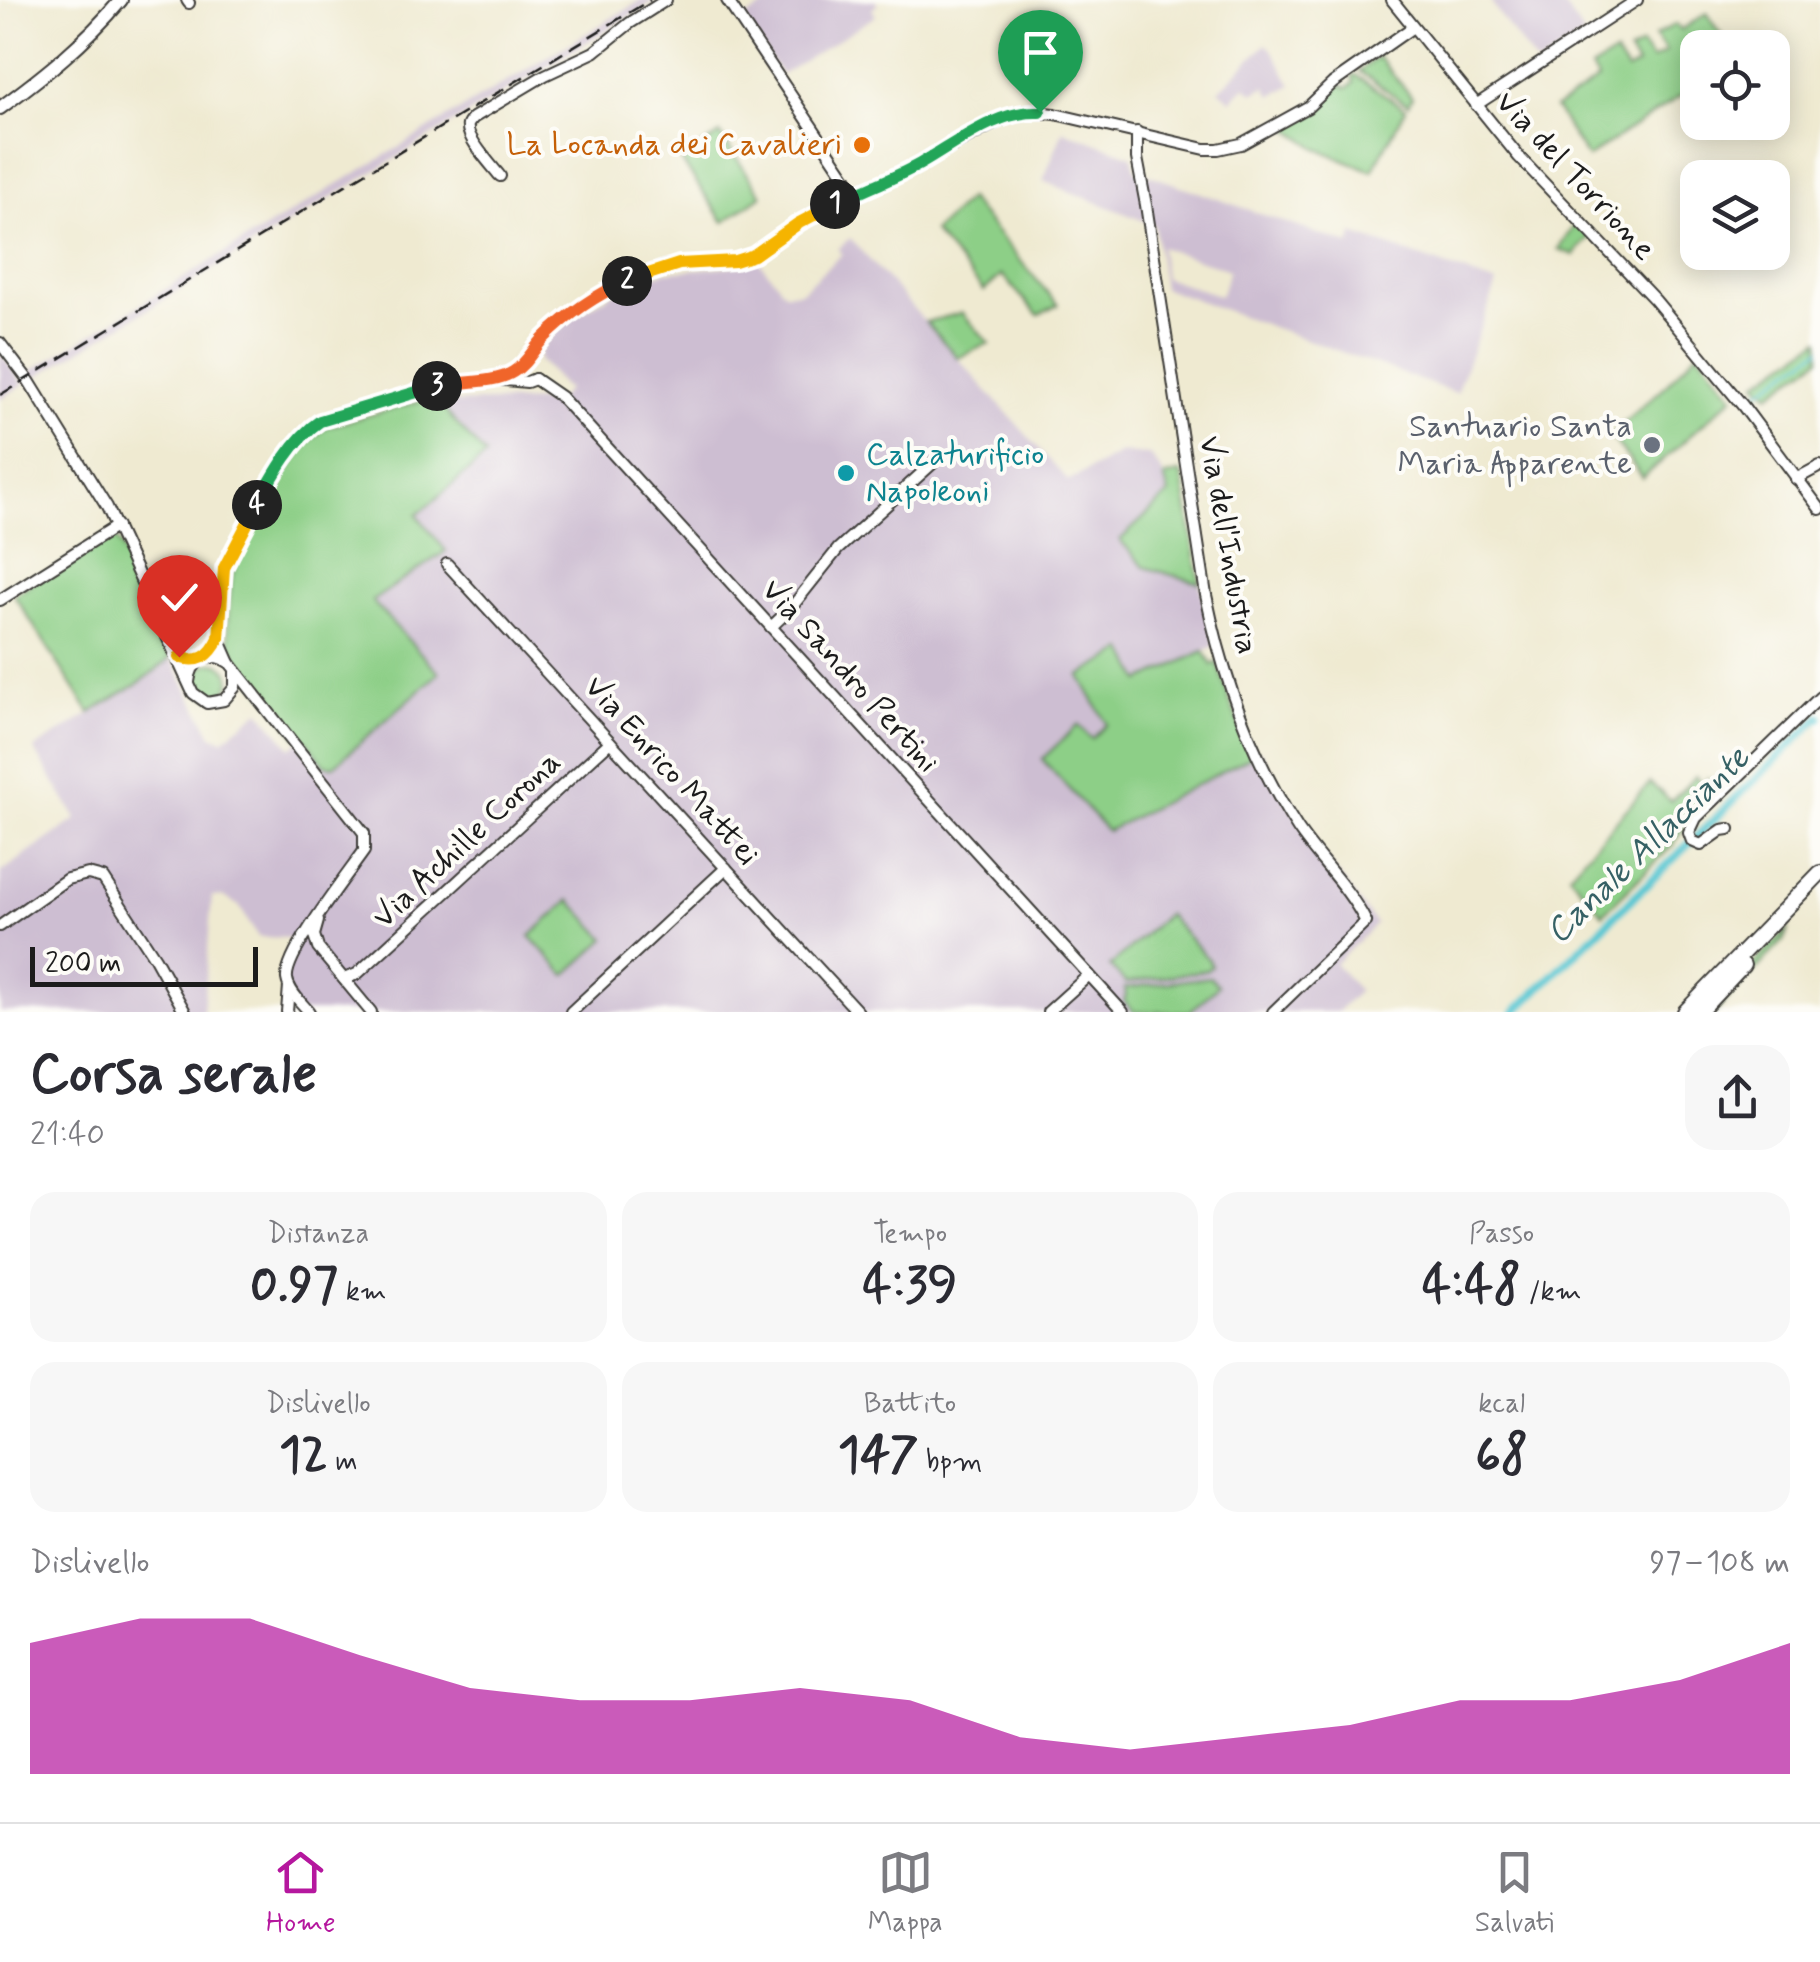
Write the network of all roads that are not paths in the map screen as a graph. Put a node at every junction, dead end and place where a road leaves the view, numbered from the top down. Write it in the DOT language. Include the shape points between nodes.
graph roads {
  1 [pos="120,0"];
  2 [pos="666,0"];
  3 [pos="727,0"];
  4 [pos="1392,0"];
  5 [pos="1638,0"];
  6 [pos="1413,27"];
  7 [pos="1476,106"];
  8 [pos="0,108"];
  9 [pos="1137,132"];
  10 [pos="500,176"];
  11 [pos="857,194"];
  12 [pos="0,343"];
  13 [pos="524,370"];
  14 [pos="932,462"];
  15 [pos="1820,466"];
  16 [pos="1796,479"];
  17 [pos="1820,510"];
  18 [pos="117,526"];
  19 [pos="447,564"];
  20 [pos="0,600"];
  21 [pos="771,627"];
  22 [pos="219,638"];
  23 [pos="174,653"];
  24 [pos="204,658"];
  25 [pos="232,667"];
  26 [pos="189,682"];
  27 [pos="229,697"];
  28 [pos="1820,697"];
  29 [pos="260,702"];
  30 [pos="610,742"];
  31 [pos="1730,829"];
  32 [pos="726,868"];
  33 [pos="1820,873"];
  34 [pos="1820,886"];
  35 [pos="1798,901"];
  36 [pos="322,910"];
  37 [pos="0,926"];
  38 [pos="326,958"];
  39 [pos="292,961"];
  40 [pos="1089,975"];
  41 [pos="348,984"];
  42 [pos="289,985"];
  43 [pos="848,1002"];
  44 [pos="369,1011"];
  45 [pos="185,1012"];
  46 [pos="287,1012"];
  47 [pos="309,1012"];
  48 [pos="571,1012"];
  49 [pos="838,1012"];
  50 [pos="858,1012"];
  51 [pos="1048,1012"];
  52 [pos="1123,1012"];
  53 [pos="1273,1012"];
  54 [pos="1686,1012"];
  55 [pos="1699,1012"];
  1 -- 8 [label="main road" via="94,32"];
  2 -- 10 [label="street" via="594,52 473,118 471,137"];
  3 -- 11 [label="street"];
  4 -- 6 [label="street, Via del Torrione"];
  5 -- 7 [label="street"];
  6 -- 7 [label="street, Via del Torrione"];
  6 -- 9 [label="street" via="1310,106 1242,144 1205,148"];
  7 -- 16 [label="street, Via del Torrione" via="1655,300"];
  9 -- 11 [label="street" via="1040,112 1010,114"];
  9 -- 53 [label="street, Via dell'Industria" via="1219,652 1269,779 1366,922"];
  11 -- 13 [label="street" via="754,255 667,266 618,285 566,318 532,352"];
  12 -- 18 [label="street"];
  13 -- 21 [label="street, Via Sandro Pertini" via="530,382 535,378 562,397"];
  13 -- 22 [label="street" via="429,388 311,427 263,494 226,564"];
  14 -- 21 [label="street" via="838,549"];
  15 -- 16 [label="street"];
  16 -- 17 [label="street, Via del Torrione"];
  18 -- 20 [label="street"];
  18 -- 23 [label="street"];
  19 -- 30 [label="street, Via Enrico Mattei"];
  21 -- 40 [label="street, Via Sandro Pertini"];
  22 -- 24 [label="street"];
  22 -- 25 [label="street"];
  23 -- 24 [label="street" via="184,660"];
  23 -- 26 [label="street"];
  24 -- 25 [label="street" via="219,657"];
  24 -- 26 [label="street"];
  25 -- 27 [label="street" via="235,688"];
  25 -- 29 [label="street"];
  26 -- 27 [label="street" via="207,702"];
  27 -- 29 [label="street"];
  28 -- 31 [label="street" via="1689,832 1696,845"];
  29 -- 36 [label="street" via="364,833 364,851"];
  30 -- 32 [label="street, Via Enrico Mattei"];
  30 -- 41 [label="street, Via Achille Corona"];
  32 -- 43 [label="street, Via Enrico Mattei"];
  32 -- 48 [label="street"];
  33 -- 35 [label="highway"];
  34 -- 35 [label="highway"];
  35 -- 54 [label="highway"];
  35 -- 55 [label="highway"];
  36 -- 38 [label="street" via="315,941"];
  36 -- 39 [label="street"];
  37 -- 45 [label="street" via="67,879 103,878"];
  38 -- 39 [label="street" via="310,953"];
  38 -- 41 [label="street"];
  39 -- 42 [label="street"];
  40 -- 51 [label="street"];
  40 -- 52 [label="street, Via Sandro Pertini"];
  41 -- 44 [label="street"];
  42 -- 46 [label="street"];
  42 -- 47 [label="street"];
  43 -- 49 [label="street"];
  43 -- 50 [label="street, Via Enrico Mattei"];
}
